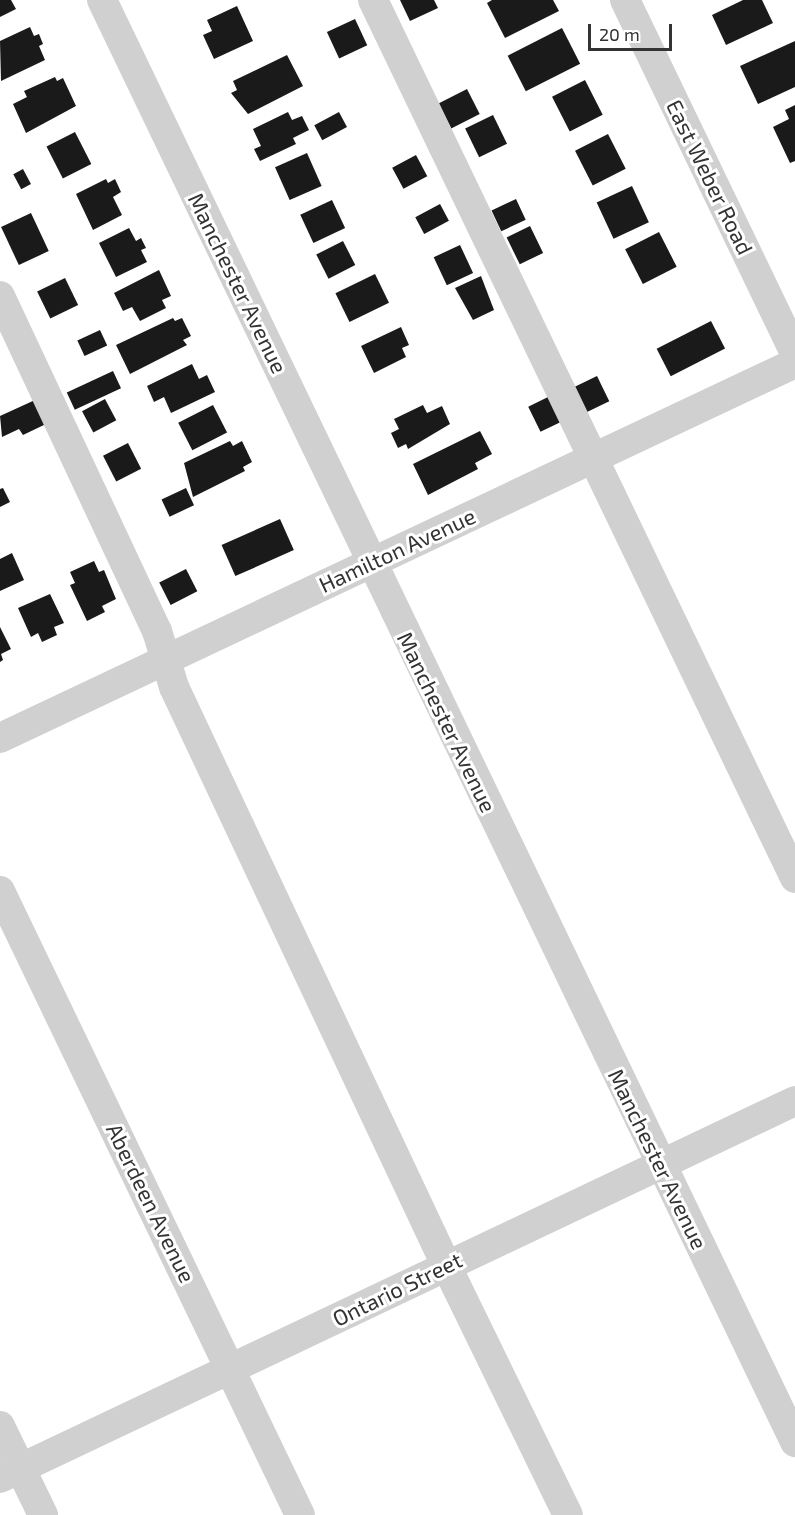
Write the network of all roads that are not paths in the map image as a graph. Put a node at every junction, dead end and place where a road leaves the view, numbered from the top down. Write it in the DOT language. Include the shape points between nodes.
graph roads {
  1 [pos="102,0"];
  2 [pos="373,0"];
  3 [pos="625,0"];
  4 [pos="0,296"];
  5 [pos="795,353"];
  6 [pos="795,363"];
  7 [pos="594,459"];
  8 [pos="370,562"];
  9 [pos="166,659"];
  10 [pos="0,738"];
  11 [pos="795,878"];
  12 [pos="0,891"];
  13 [pos="795,1101"];
  14 [pos="661,1164"];
  15 [pos="446,1266"];
  16 [pos="230,1368"];
  17 [pos="0,1426"];
  18 [pos="795,1442"];
  19 [pos="10,1473"];
  20 [pos="43,1515"];
  21 [pos="300,1515"];
  22 [pos="568,1515"];
  1 -- 8 [label="street, Manchester Avenue"];
  2 -- 7 [label="street"];
  3 -- 5 [label="street, East Weber Road"];
  4 -- 9 [label="street" via="157,631"];
  6 -- 7 [label="street, Hamilton Avenue"];
  7 -- 8 [label="street, Hamilton Avenue"];
  7 -- 11 [label="street"];
  8 -- 9 [label="street, Hamilton Avenue"];
  8 -- 14 [label="street, Manchester Avenue"];
  9 -- 10 [label="street, Hamilton Avenue"];
  9 -- 15 [label="street" via="174,687"];
  12 -- 16 [label="street, Aberdeen Avenue"];
  13 -- 14 [label="street, Ontario Street"];
  14 -- 15 [label="street, Ontario Street"];
  14 -- 18 [label="street, Manchester Avenue"];
  15 -- 16 [label="street, Ontario Street"];
  15 -- 22 [label="street"];
  16 -- 19 [label="street, Ontario Street"];
  16 -- 21 [label="street, Aberdeen Avenue"];
  17 -- 19 [label="street"];
  19 -- 20 [label="street"];
}
